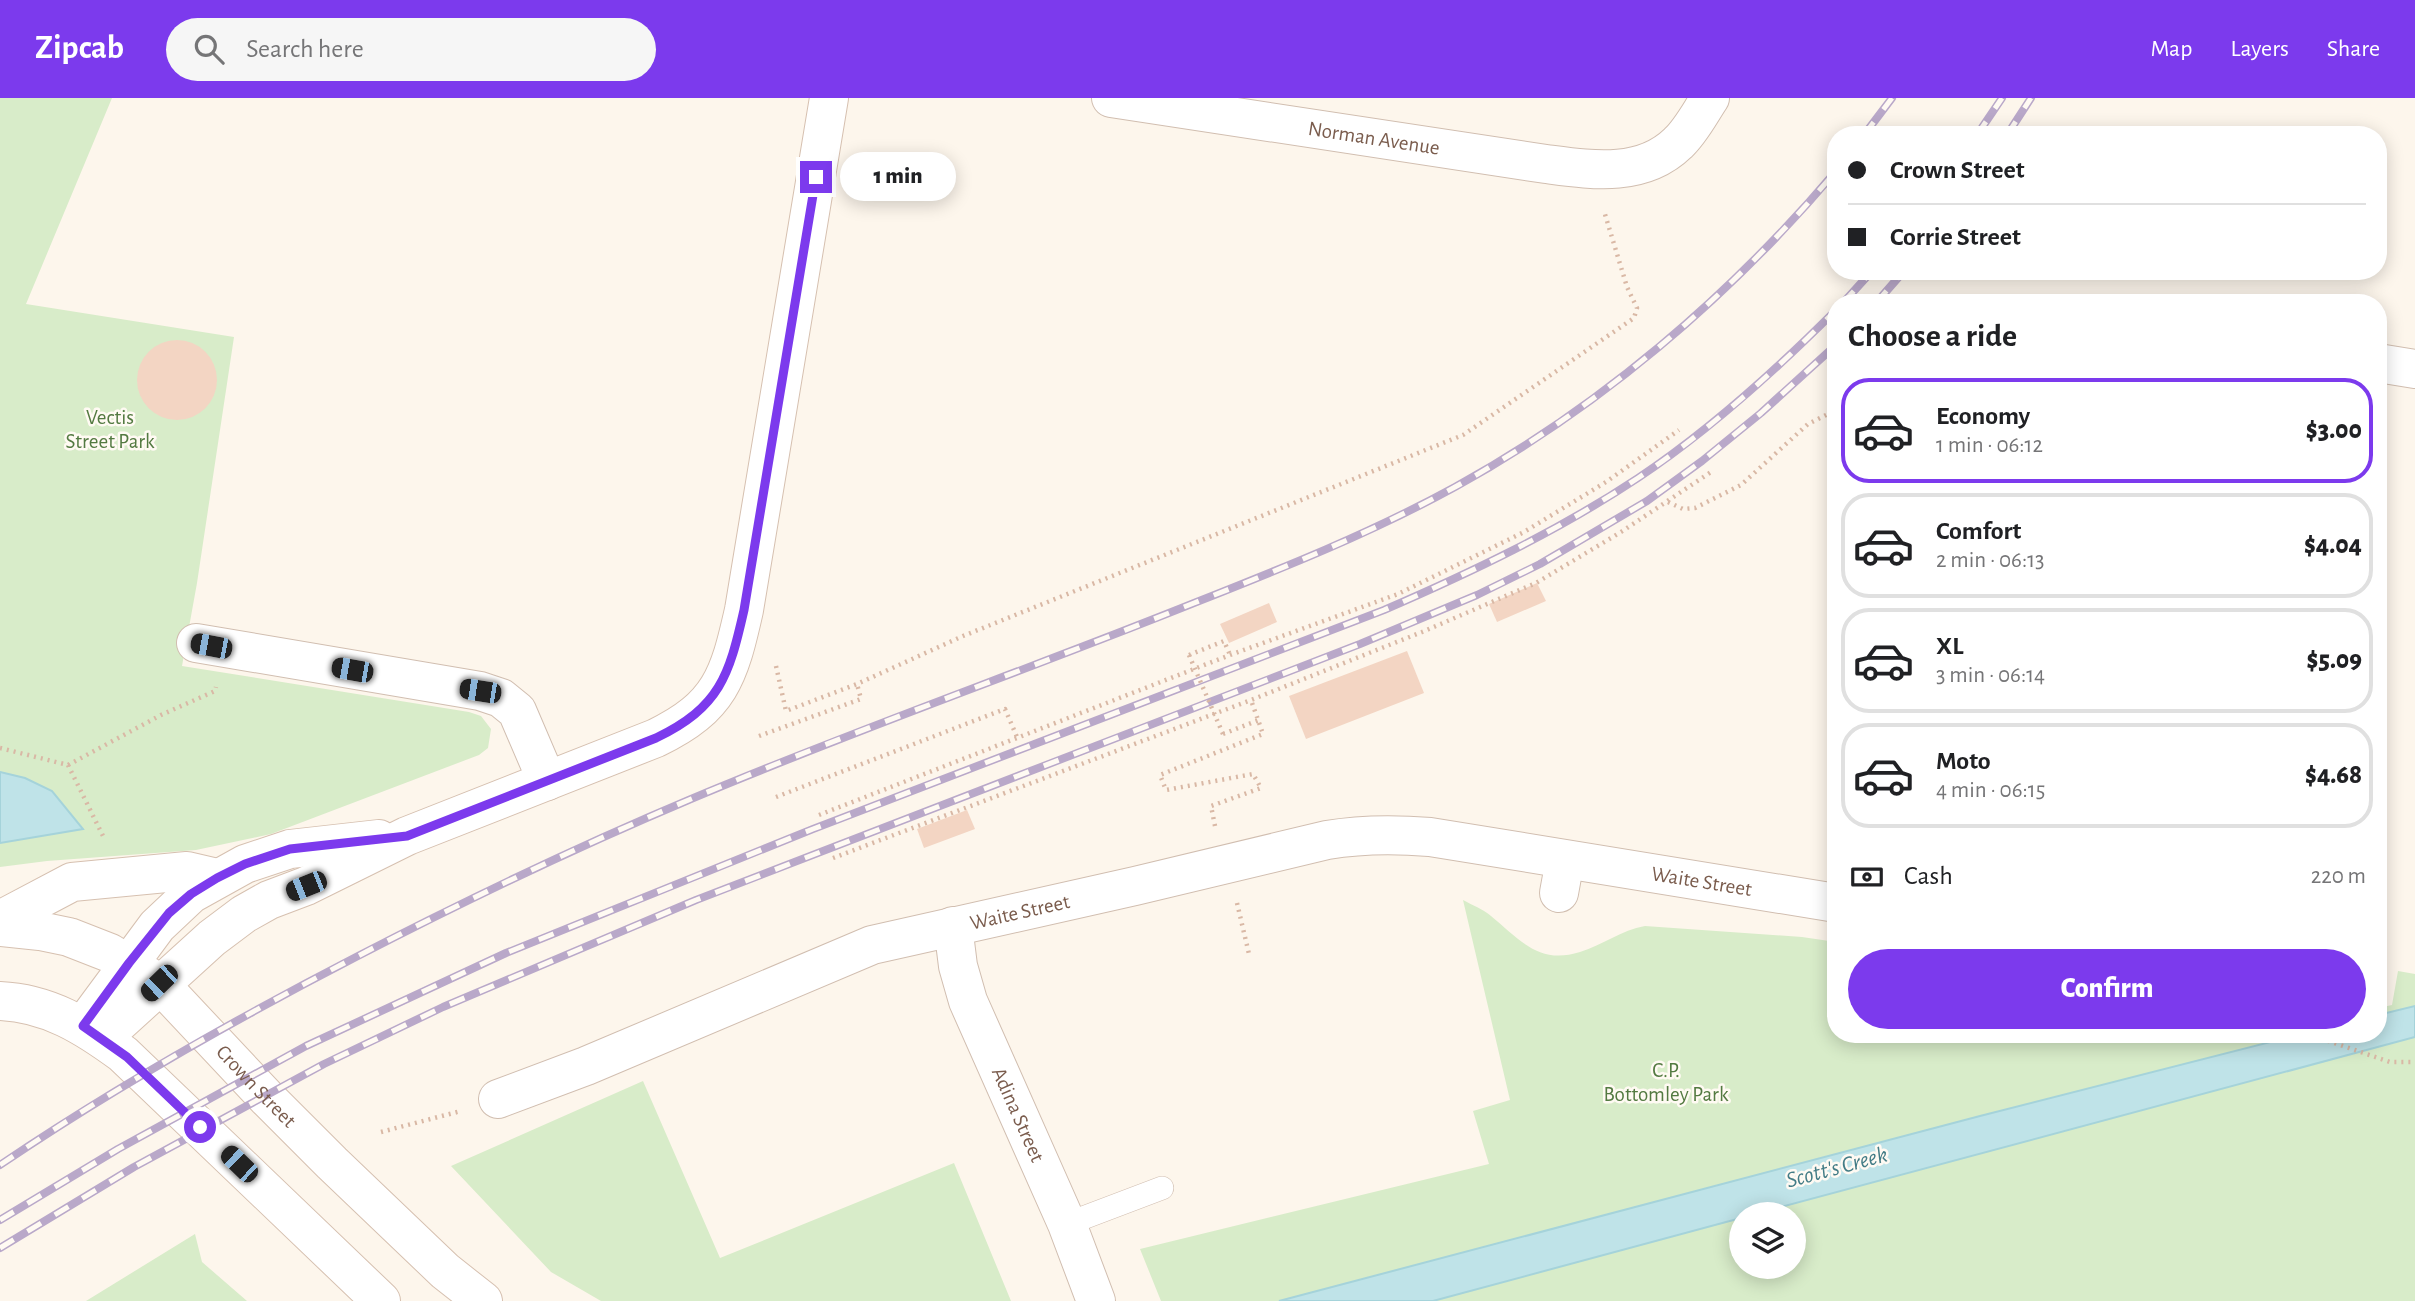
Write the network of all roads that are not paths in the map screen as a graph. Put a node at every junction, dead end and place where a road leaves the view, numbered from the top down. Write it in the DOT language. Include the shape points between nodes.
graph roads {
  1 [pos="829,98"];
  2 [pos="1111,98"];
  3 [pos="1710,98"];
  4 [pos="2387,364"];
  5 [pos="2415,369"];
  6 [pos="211,646"];
  7 [pos="547,781"];
  8 [pos="407,836"];
  9 [pos="217,878"];
  10 [pos="1827,902"];
  11 [pos="0,920"];
  12 [pos="953,926"];
  13 [pos="0,927"];
  14 [pos="144,973"];
  15 [pos="0,1001"];
  16 [pos="93,1032"];
  17 [pos="498,1099"];
  18 [pos="1162,1188"];
  19 [pos="1067,1224"];
  20 [pos="381,1301"];
  21 [pos="483,1301"];
  22 [pos="1096,1301"];
  1 -- 7 [label="street" via="744,610 730,666 707,704 675,729"];
  2 -- 3 [label="street, Norman Avenue" via="1594,169 1637,166 1664,155 1679,142"];
  4 -- 5 [label="street"];
  6 -- 7 [label="street" via="501,698 517,711"];
  7 -- 8 [label="street"];
  8 -- 9 [label="street" via="290,849"];
  8 -- 14 [label="street" via="244,914 212,938"];
  9 -- 11 [label="street" via="187,872 72,882"];
  9 -- 14 [label="street" via="169,913"];
  10 -- 12 [label="street, Waite Street" via="1562,877 1430,837 1390,834 1327,840"];
  12 -- 17 [label="street, Waite Street" via="842,956"];
  12 -- 19 [label="street, Adina Street" via="968,1001"];
  13 -- 14 [label="street, Crown Street" via="69,937"];
  14 -- 16 [label="street"];
  14 -- 21 [label="street, Crown Street" via="332,1163"];
  15 -- 16 [label="street" via="41,1008"];
  16 -- 20 [label="street" via="134,1063"];
  18 -- 19 [label="lane"];
  19 -- 22 [label="street, Adina Street"];
}
